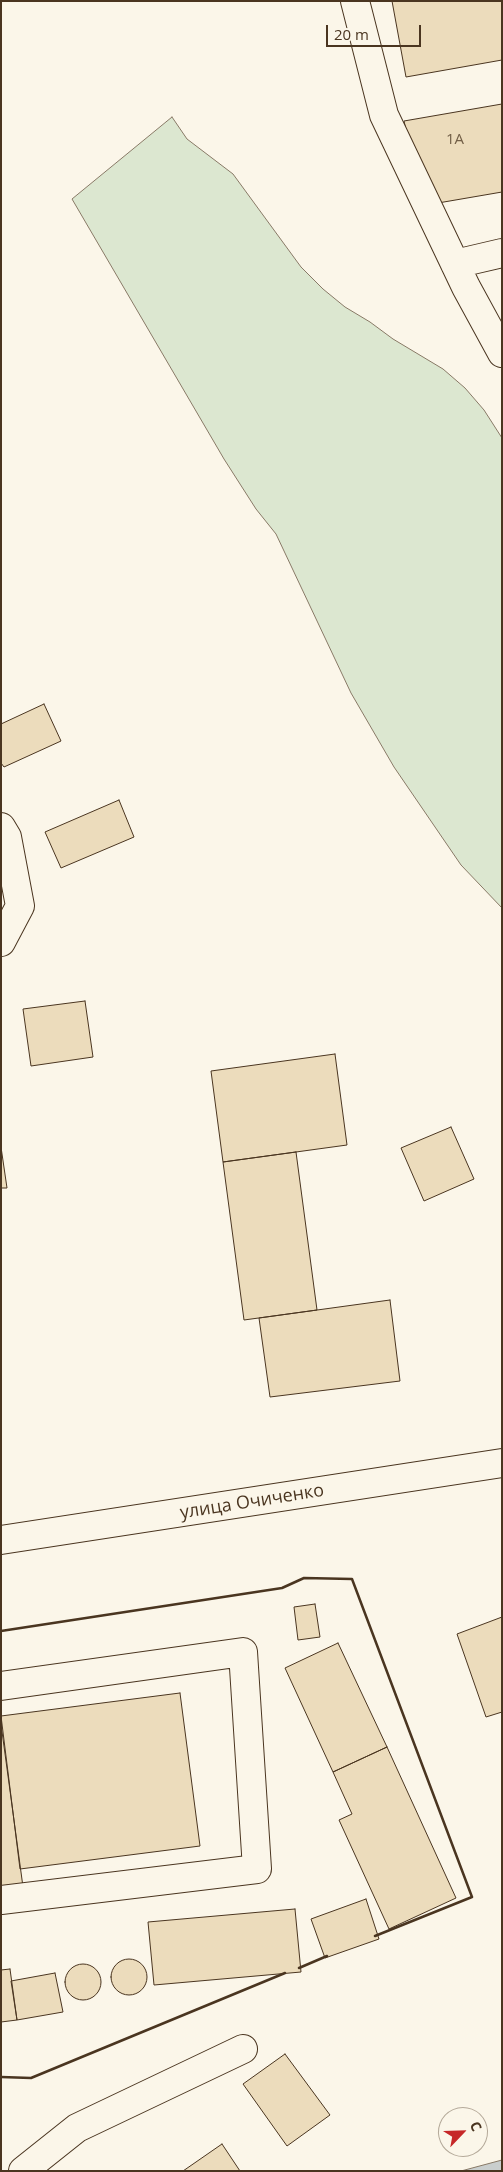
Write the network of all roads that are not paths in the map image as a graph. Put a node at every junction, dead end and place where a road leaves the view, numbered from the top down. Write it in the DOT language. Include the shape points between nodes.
graph roads {
  1 [pos="355,1"];
  2 [pos="502,254"];
  3 [pos="455,264"];
  4 [pos="502,353"];
  5 [pos="1,827"];
  6 [pos="1,942"];
  7 [pos="502,1463"];
  8 [pos="1,1540"];
  9 [pos="1,1686"];
  10 [pos="1,1900"];
  11 [pos="243,2049"];
  12 [pos="23,2171"];
  1 -- 3 [label="street" via="384,115"];
  2 -- 3 [label="street"];
  3 -- 4 [label="street"];
  5 -- 6 [label="street" via="7,837 20,906"];
  7 -- 8 [label="street, улица Очиченко"];
  9 -- 10 [label="street" via="243,1652 257,1869"];
  11 -- 12 [label="street" via="77,2128"];
}
